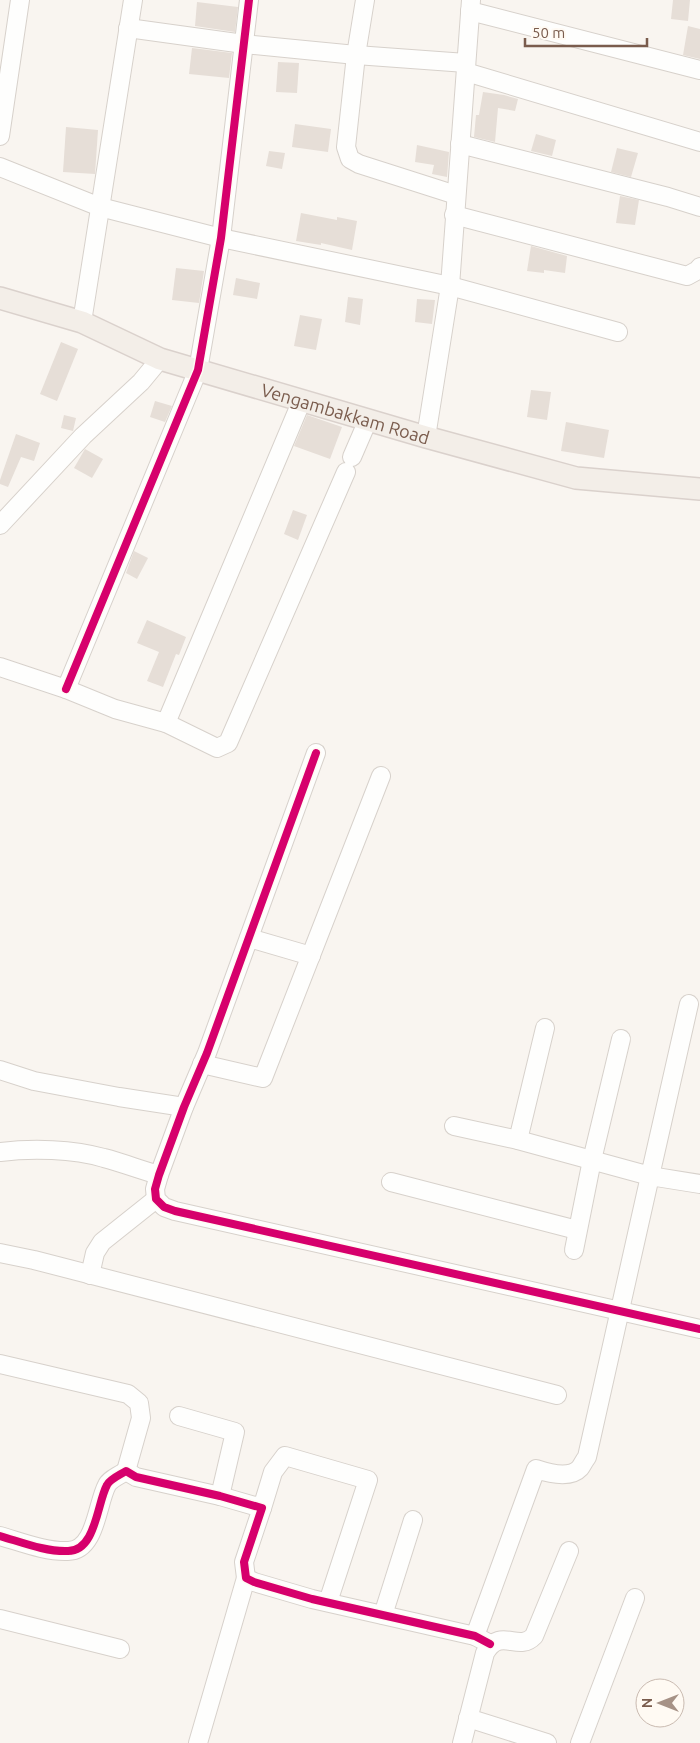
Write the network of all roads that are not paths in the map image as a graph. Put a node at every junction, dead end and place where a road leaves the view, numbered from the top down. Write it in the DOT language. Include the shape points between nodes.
graph roads {
  1 [pos="20,0"];
  2 [pos="133,0"];
  3 [pos="249,0"];
  4 [pos="365,0"];
  5 [pos="471,6"];
  6 [pos="128,28"];
  7 [pos="244,44"];
  8 [pos="356,54"];
  9 [pos="466,67"];
  10 [pos="700,70"];
  11 [pos="0,136"];
  12 [pos="700,142"];
  13 [pos="460,144"];
  14 [pos="0,166"];
  15 [pos="456,195"];
  16 [pos="100,207"];
  17 [pos="700,207"];
  18 [pos="454,215"];
  19 [pos="221,238"];
  20 [pos="700,267"];
  21 [pos="450,286"];
  22 [pos="0,298"];
  23 [pos="82,322"];
  24 [pos="618,332"];
  25 [pos="160,359"];
  26 [pos="198,370"];
  27 [pos="302,400"];
  28 [pos="368,420"];
  29 [pos="426,437"];
  30 [pos="700,489"];
  31 [pos="0,525"];
  32 [pos="0,667"];
  33 [pos="66,689"];
  34 [pos="166,723"];
  35 [pos="316,752"];
  36 [pos="381,776"];
  37 [pos="249,938"];
  38 [pos="311,956"];
  39 [pos="688,1004"];
  40 [pos="545,1028"];
  41 [pos="620,1039"];
  42 [pos="202,1064"];
  43 [pos="0,1070"];
  44 [pos="184,1107"];
  45 [pos="454,1126"];
  46 [pos="518,1140"];
  47 [pos="0,1152"];
  48 [pos="592,1160"];
  49 [pos="159,1175"];
  50 [pos="650,1176"];
  51 [pos="391,1182"];
  52 [pos="700,1184"];
  53 [pos="156,1199"];
  54 [pos="578,1230"];
  55 [pos="574,1250"];
  56 [pos="0,1253"];
  57 [pos="90,1274"];
  58 [pos="620,1310"];
  59 [pos="700,1329"];
  60 [pos="0,1364"];
  61 [pos="557,1395"];
  62 [pos="179,1416"];
  63 [pos="126,1471"];
  64 [pos="220,1496"];
  65 [pos="262,1508"];
  66 [pos="413,1520"];
  67 [pos="0,1536"];
  68 [pos="569,1551"];
  69 [pos="246,1578"];
  70 [pos="635,1598"];
  71 [pos="328,1602"];
  72 [pos="383,1615"];
  73 [pos="0,1619"];
  74 [pos="474,1636"];
  75 [pos="490,1644"];
  76 [pos="120,1649"];
  77 [pos="468,1718"];
  78 [pos="198,1743"];
  79 [pos="462,1743"];
  80 [pos="547,1743"];
  81 [pos="580,1743"];
  1 -- 11 [label="street"];
  2 -- 6 [label="street"];
  3 -- 7 [label="street"];
  4 -- 8 [label="street"];
  5 -- 9 [label="street"];
  5 -- 10 [label="street"];
  6 -- 7 [label="street"];
  6 -- 16 [label="street"];
  7 -- 8 [label="street"];
  7 -- 19 [label="street"];
  8 -- 9 [label="street"];
  8 -- 15 [label="street" via="346,147 350,159"];
  9 -- 12 [label="street"];
  9 -- 13 [label="street"];
  13 -- 15 [label="street"];
  13 -- 17 [label="street"];
  14 -- 16 [label="street"];
  15 -- 18 [label="street"];
  16 -- 19 [label="street"];
  16 -- 23 [label="street"];
  18 -- 20 [label="street" via="687,276"];
  18 -- 21 [label="street"];
  19 -- 21 [label="street"];
  19 -- 26 [label="street"];
  21 -- 24 [label="street"];
  21 -- 29 [label="street"];
  22 -- 23 [label="main road, Vengambakkam Road"];
  23 -- 25 [label="main road, Vengambakkam Road"];
  25 -- 26 [label="main road, Vengambakkam Road"];
  25 -- 31 [label="street"];
  26 -- 27 [label="main road, Vengambakkam Road"];
  26 -- 33 [label="street"];
  27 -- 28 [label="main road, Vengambakkam Road"];
  27 -- 34 [label="street"];
  28 -- 29 [label="main road, Vengambakkam Road"];
  28 -- 34 [label="street" via="228,743 217,748"];
  29 -- 30 [label="main road, Vengambakkam Road" via="576,478"];
  32 -- 33 [label="street"];
  33 -- 34 [label="street" via="115,709"];
  35 -- 37 [label="street"];
  36 -- 38 [label="street"];
  37 -- 38 [label="street"];
  37 -- 42 [label="street"];
  38 -- 42 [label="street" via="263,1078"];
  39 -- 50 [label="street"];
  40 -- 46 [label="street"];
  41 -- 48 [label="street"];
  42 -- 44 [label="street"];
  43 -- 44 [label="street" via="34,1081"];
  44 -- 49 [label="street"];
  45 -- 46 [label="street"];
  46 -- 48 [label="street"];
  47 -- 49 [label="street" via="34,1150 85,1154"];
  48 -- 50 [label="street"];
  48 -- 54 [label="street"];
  49 -- 53 [label="street"];
  50 -- 52 [label="street"];
  50 -- 58 [label="street"];
  51 -- 54 [label="street"];
  53 -- 57 [label="street" via="102,1242 95,1253"];
  53 -- 58 [label="street" via="175,1211"];
  54 -- 55 [label="street"];
  56 -- 57 [label="street"];
  57 -- 61 [label="street"];
  58 -- 59 [label="street"];
  58 -- 74 [label="street" via="587,1457 578,1470 568,1473 550,1474 536,1469"];
  60 -- 63 [label="street" via="128,1394 138,1403 141,1418"];
  62 -- 64 [label="street" via="235,1432"];
  63 -- 64 [label="street" via="136,1477"];
  63 -- 67 [label="street" via="108,1483 90,1538 71,1552"];
  64 -- 65 [label="street"];
  65 -- 69 [label="street" via="244,1562"];
  65 -- 71 [label="street" via="274,1472 285,1456 368,1480"];
  66 -- 72 [label="street"];
  68 -- 75 [label="street" via="534,1636 523,1642 503,1640"];
  69 -- 71 [label="street"];
  69 -- 78 [label="street"];
  70 -- 81 [label="street"];
  71 -- 72 [label="street"];
  72 -- 74 [label="street"];
  73 -- 76 [label="street"];
  74 -- 75 [label="street"];
  75 -- 77 [label="street"];
  77 -- 79 [label="street"];
  77 -- 80 [label="street"];
}
